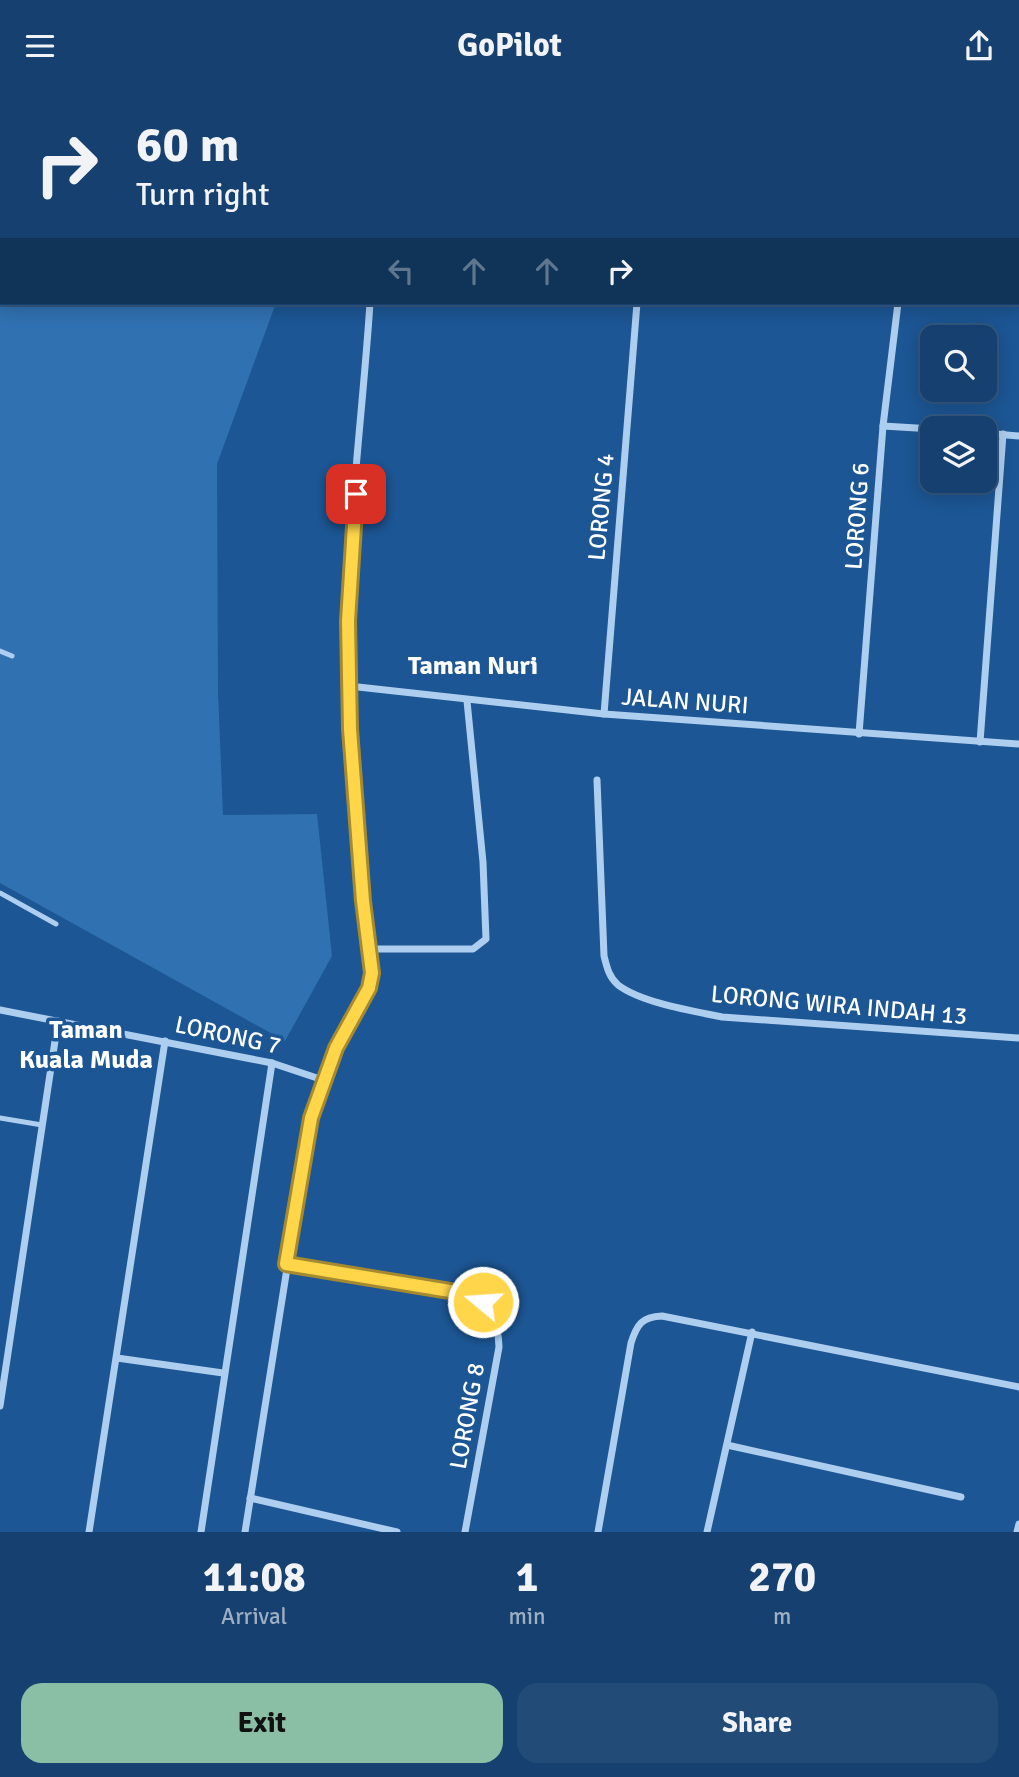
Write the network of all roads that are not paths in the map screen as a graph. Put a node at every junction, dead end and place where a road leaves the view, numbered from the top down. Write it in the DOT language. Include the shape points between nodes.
graph roads {
  1 [pos="370,305"];
  2 [pos="637,305"];
  3 [pos="898,305"];
  4 [pos="883,426"];
  5 [pos="920,428"];
  6 [pos="997,434"];
  7 [pos="1003,435"];
  8 [pos="1019,436"];
  9 [pos="0,651"];
  10 [pos="12,656"];
  11 [pos="349,686"];
  12 [pos="467,701"];
  13 [pos="604,714"];
  14 [pos="859,734"];
  15 [pos="980,741"];
  16 [pos="1019,744"];
  17 [pos="597,780"];
  18 [pos="0,893"];
  19 [pos="56,923"];
  20 [pos="370,949"];
  21 [pos="0,1010"];
  22 [pos="58,1021"];
  23 [pos="1019,1038"];
  24 [pos="165,1041"];
  25 [pos="272,1063"];
  26 [pos="323,1080"];
  27 [pos="0,1118"];
  28 [pos="42,1125"];
  29 [pos="286,1264"];
  30 [pos="752,1332"];
  31 [pos="117,1358"];
  32 [pos="223,1373"];
  33 [pos="1019,1387"];
  34 [pos="0,1405"];
  35 [pos="727,1445"];
  36 [pos="961,1497"];
  37 [pos="250,1498"];
  38 [pos="1019,1524"];
  39 [pos="89,1532"];
  40 [pos="201,1532"];
  41 [pos="245,1532"];
  42 [pos="397,1532"];
  43 [pos="465,1532"];
  44 [pos="598,1532"];
  45 [pos="707,1532"];
  46 [pos="1017,1532"];
  1 -- 11 [label="street" via="348,608"];
  2 -- 13 [label="street, LORONG 4"];
  3 -- 4 [label="street, LORONG 6"];
  4 -- 5 [label="street"];
  4 -- 14 [label="street, LORONG 6"];
  6 -- 7 [label="street"];
  7 -- 8 [label="street"];
  7 -- 15 [label="street"];
  9 -- 10 [label="lane"];
  11 -- 12 [label="street, JALAN NURI"];
  11 -- 20 [label="street" via="356,828"];
  12 -- 13 [label="street, JALAN NURI"];
  12 -- 20 [label="street" via="486,939 473,949"];
  13 -- 14 [label="street, JALAN NURI"];
  14 -- 15 [label="street, JALAN NURI"];
  15 -- 16 [label="street, JALAN NURI"];
  17 -- 23 [label="street, LORONG WIRA INDAH 13" via="604,956 608,973 617,984 688,1011 722,1017"];
  18 -- 19 [label="lane"];
  20 -- 26 [label="street" via="369,988"];
  21 -- 22 [label="street, LORONG 7"];
  22 -- 24 [label="street, LORONG 7"];
  22 -- 28 [label="street"];
  24 -- 25 [label="street, LORONG 7"];
  24 -- 31 [label="street"];
  25 -- 26 [label="street, LORONG 7"];
  25 -- 32 [label="street"];
  26 -- 29 [label="street" via="311,1118"];
  27 -- 28 [label="lane"];
  28 -- 34 [label="street"];
  29 -- 37 [label="street"];
  29 -- 43 [label="street, LORONG 8" via="473,1296 491,1312 497,1321 499,1347"];
  30 -- 33 [label="street"];
  30 -- 35 [label="street"];
  30 -- 44 [label="street" via="662,1316 649,1317 636,1327"];
  31 -- 32 [label="street"];
  31 -- 39 [label="street"];
  32 -- 40 [label="street"];
  35 -- 36 [label="street"];
  35 -- 45 [label="street"];
  37 -- 41 [label="street"];
  37 -- 42 [label="street"];
  38 -- 46 [label="street"];
}
